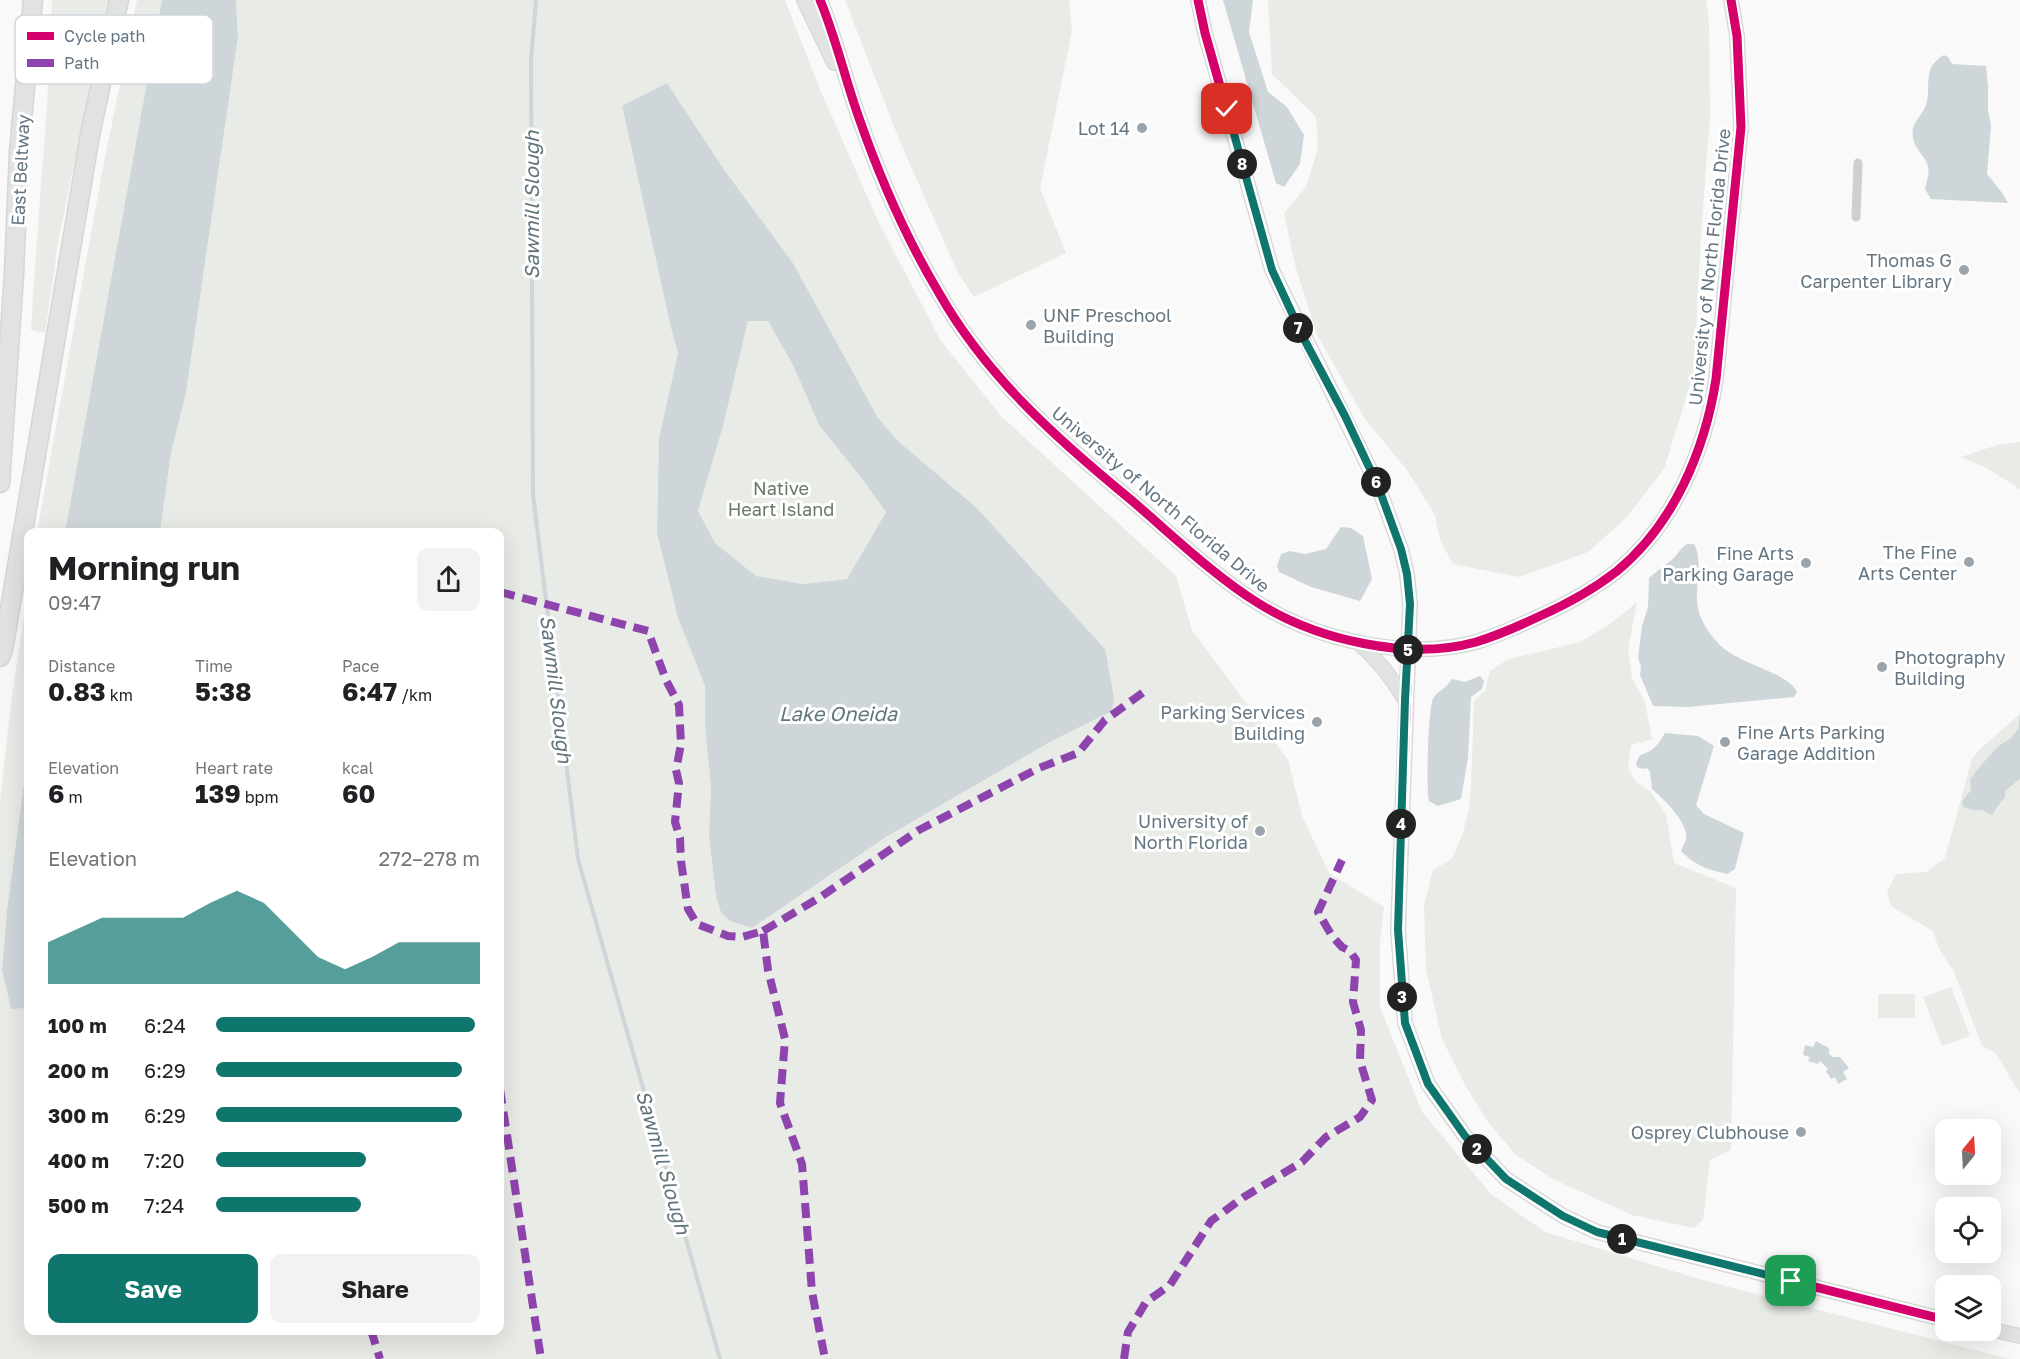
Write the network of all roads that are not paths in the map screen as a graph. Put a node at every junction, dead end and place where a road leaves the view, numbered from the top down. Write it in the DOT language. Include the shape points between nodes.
graph roads {
  1 [pos="33,0"];
  2 [pos="804,0"];
  3 [pos="820,0"];
  4 [pos="1198,0"];
  5 [pos="1731,0"];
  6 [pos="32,15"];
  7 [pos="26,84"];
  8 [pos="101,84"];
  9 [pos="859,119"];
  10 [pos="1858,163"];
  11 [pos="1856,217"];
  12 [pos="0,483"];
  13 [pos="1358,642"];
  14 [pos="1408,647"];
  15 [pos="0,657"];
  16 [pos="1405,700"];
  17 [pos="1935,1317"];
  18 [pos="2001,1332"];
  19 [pos="2020,1336"];
  1 -- 6 [label="highway, East Beltway"];
  2 -- 9 [label="street, University of North Florida Drive"];
  3 -- 9 [label="street, University of North Florida Drive"];
  4 -- 14 [label="street" via="1272,270 1378,486 1401,549 1410,604"];
  5 -- 14 [label="street, University of North Florida Drive" via="1737,36 1741,127 1716,379 1703,437 1678,496 1648,539 1618,570 1567,604 1474,642 1446,648"];
  7 -- 12 [label="highway, East Beltway"];
  8 -- 15 [label="highway"];
  9 -- 13 [label="street, University of North Florida Drive" via="898,214 939,295 1006,385 1035,416 1237,588 1292,621"];
  10 -- 11 [label="street"];
  13 -- 14 [label="street, University of North Florida Drive"];
  13 -- 16 [label="street" via="1377,659"];
  14 -- 16 [label="street"];
  16 -- 17 [label="street" via="1398,930 1405,1023 1428,1084 1465,1136 1506,1179 1554,1211 1597,1232"];
  18 -- 19 [label="street"];
}
